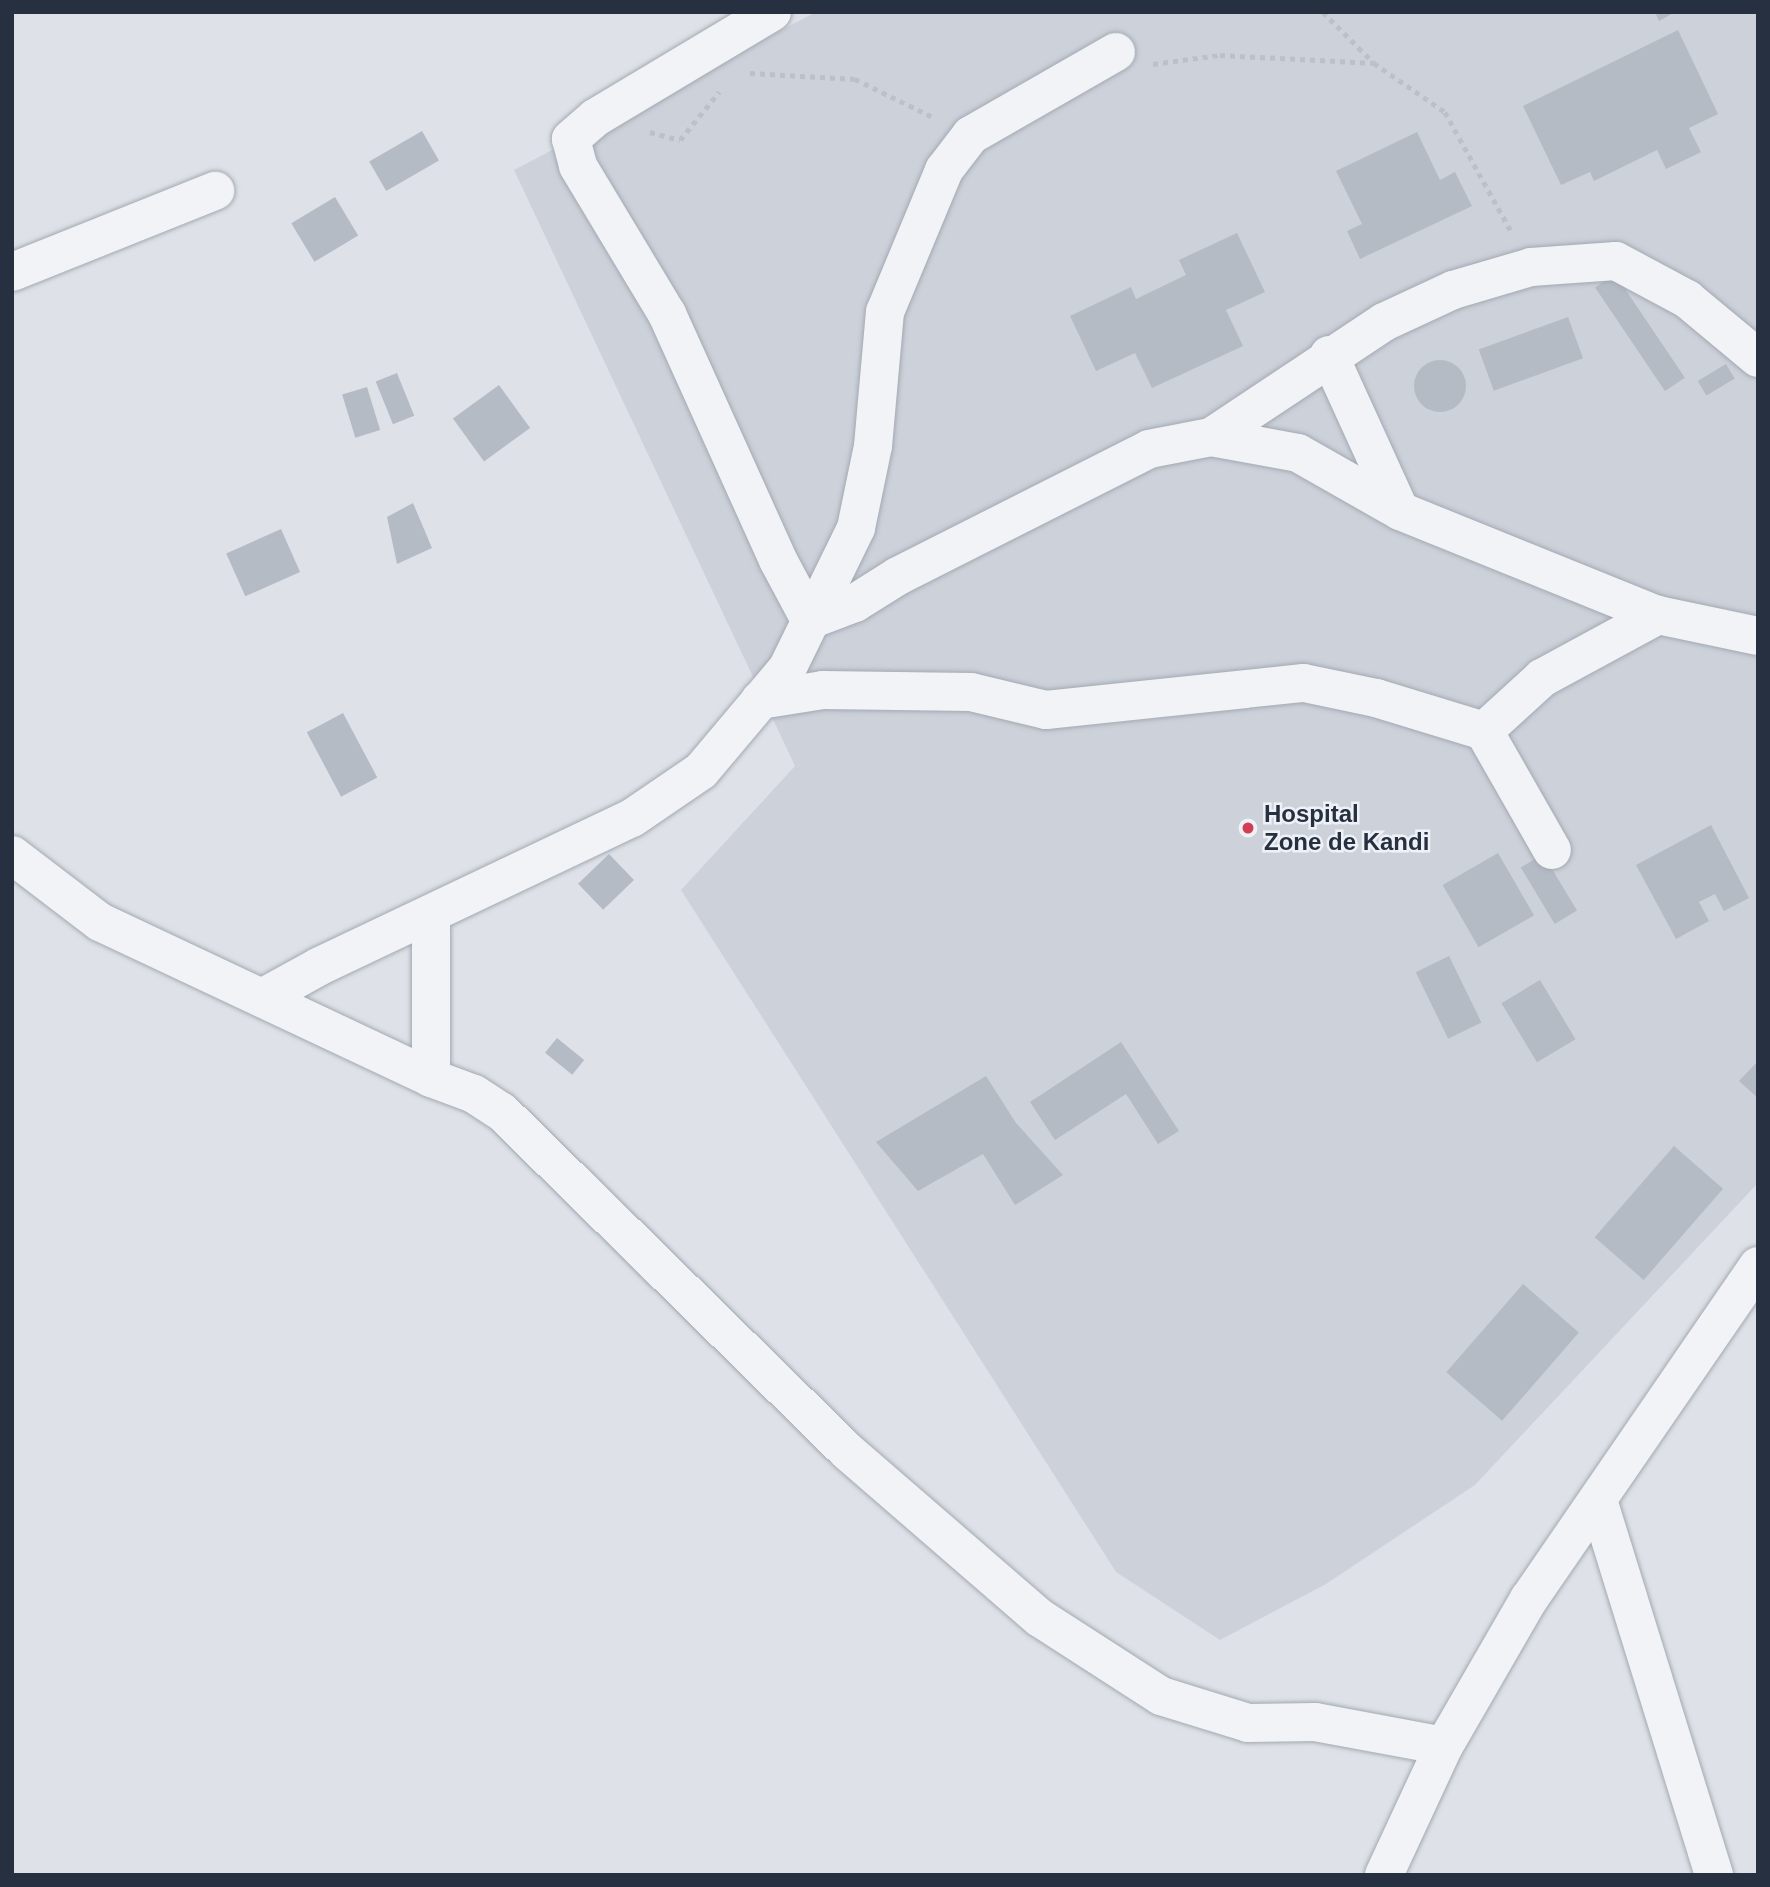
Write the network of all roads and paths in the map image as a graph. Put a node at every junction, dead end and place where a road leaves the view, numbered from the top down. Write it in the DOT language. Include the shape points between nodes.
graph roads {
  1 [pos="772,12"];
  2 [pos="1322,12"];
  3 [pos="1127,59"];
  4 [pos="1374,63"];
  5 [pos="736,72"];
  6 [pos="728,82"];
  7 [pos="595,118"];
  8 [pos="971,135"];
  9 [pos="215,191"];
  10 [pos="1531,267"];
  11 [pos="12,272"];
  12 [pos="1329,355"];
  13 [pos="1758,358"];
  14 [pos="1211,437"];
  15 [pos="1400,511"];
  16 [pos="1658,615"];
  17 [pos="810,621"];
  18 [pos="1758,636"];
  19 [pos="760,700"];
  20 [pos="1484,731"];
  21 [pos="1552,850"];
  22 [pos="12,855"];
  23 [pos="431,914"];
  24 [pos="262,998"];
  25 [pos="431,1077"];
  26 [pos="1758,1266"];
  27 [pos="1598,1500"];
  28 [pos="1444,1746"];
  29 [pos="1384,1875"];
  30 [pos="1714,1875"];
  1 -- 7 [label="street"];
  2 -- 4 [label="path"];
  3 -- 4 [label="path" via="1220,55"];
  3 -- 8 [label="street"];
  4 -- 10 [label="path" via="1446,111"];
  5 -- 8 [label="path" via="855,79"];
  6 -- 7 [label="path" via="680,140"];
  7 -- 17 [label="street" via="571,139 578,166 667,314"];
  8 -- 17 [label="street" via="944,170 885,312 873,446 856,528"];
  9 -- 11 [label="street"];
  10 -- 12 [label="street" via="1453,290 1384,322"];
  10 -- 13 [label="street" via="1616,261 1687,299"];
  12 -- 14 [label="street"];
  12 -- 15 [label="street"];
  14 -- 15 [label="street" via="1298,453"];
  14 -- 17 [label="street" via="1149,449 898,576 855,603"];
  15 -- 16 [label="street"];
  16 -- 18 [label="street"];
  16 -- 20 [label="street" via="1542,678"];
  17 -- 19 [label="street" via="787,669"];
  19 -- 20 [label="street" via="823,690 971,692 1046,710 1304,683 1376,698"];
  19 -- 23 [label="street" via="701,771 632,818"];
  20 -- 21 [label="street"];
  22 -- 24 [label="street" via="100,922"];
  23 -- 24 [label="street"];
  23 -- 25 [label="street"];
  24 -- 25 [label="street"];
  25 -- 28 [label="street" via="474,1094 502,1112 847,1451 1040,1618 1161,1696 1248,1723 1315,1722"];
  26 -- 27 [label="street"];
  27 -- 28 [label="street" via="1529,1599"];
  27 -- 30 [label="street"];
  28 -- 29 [label="street"];
}
